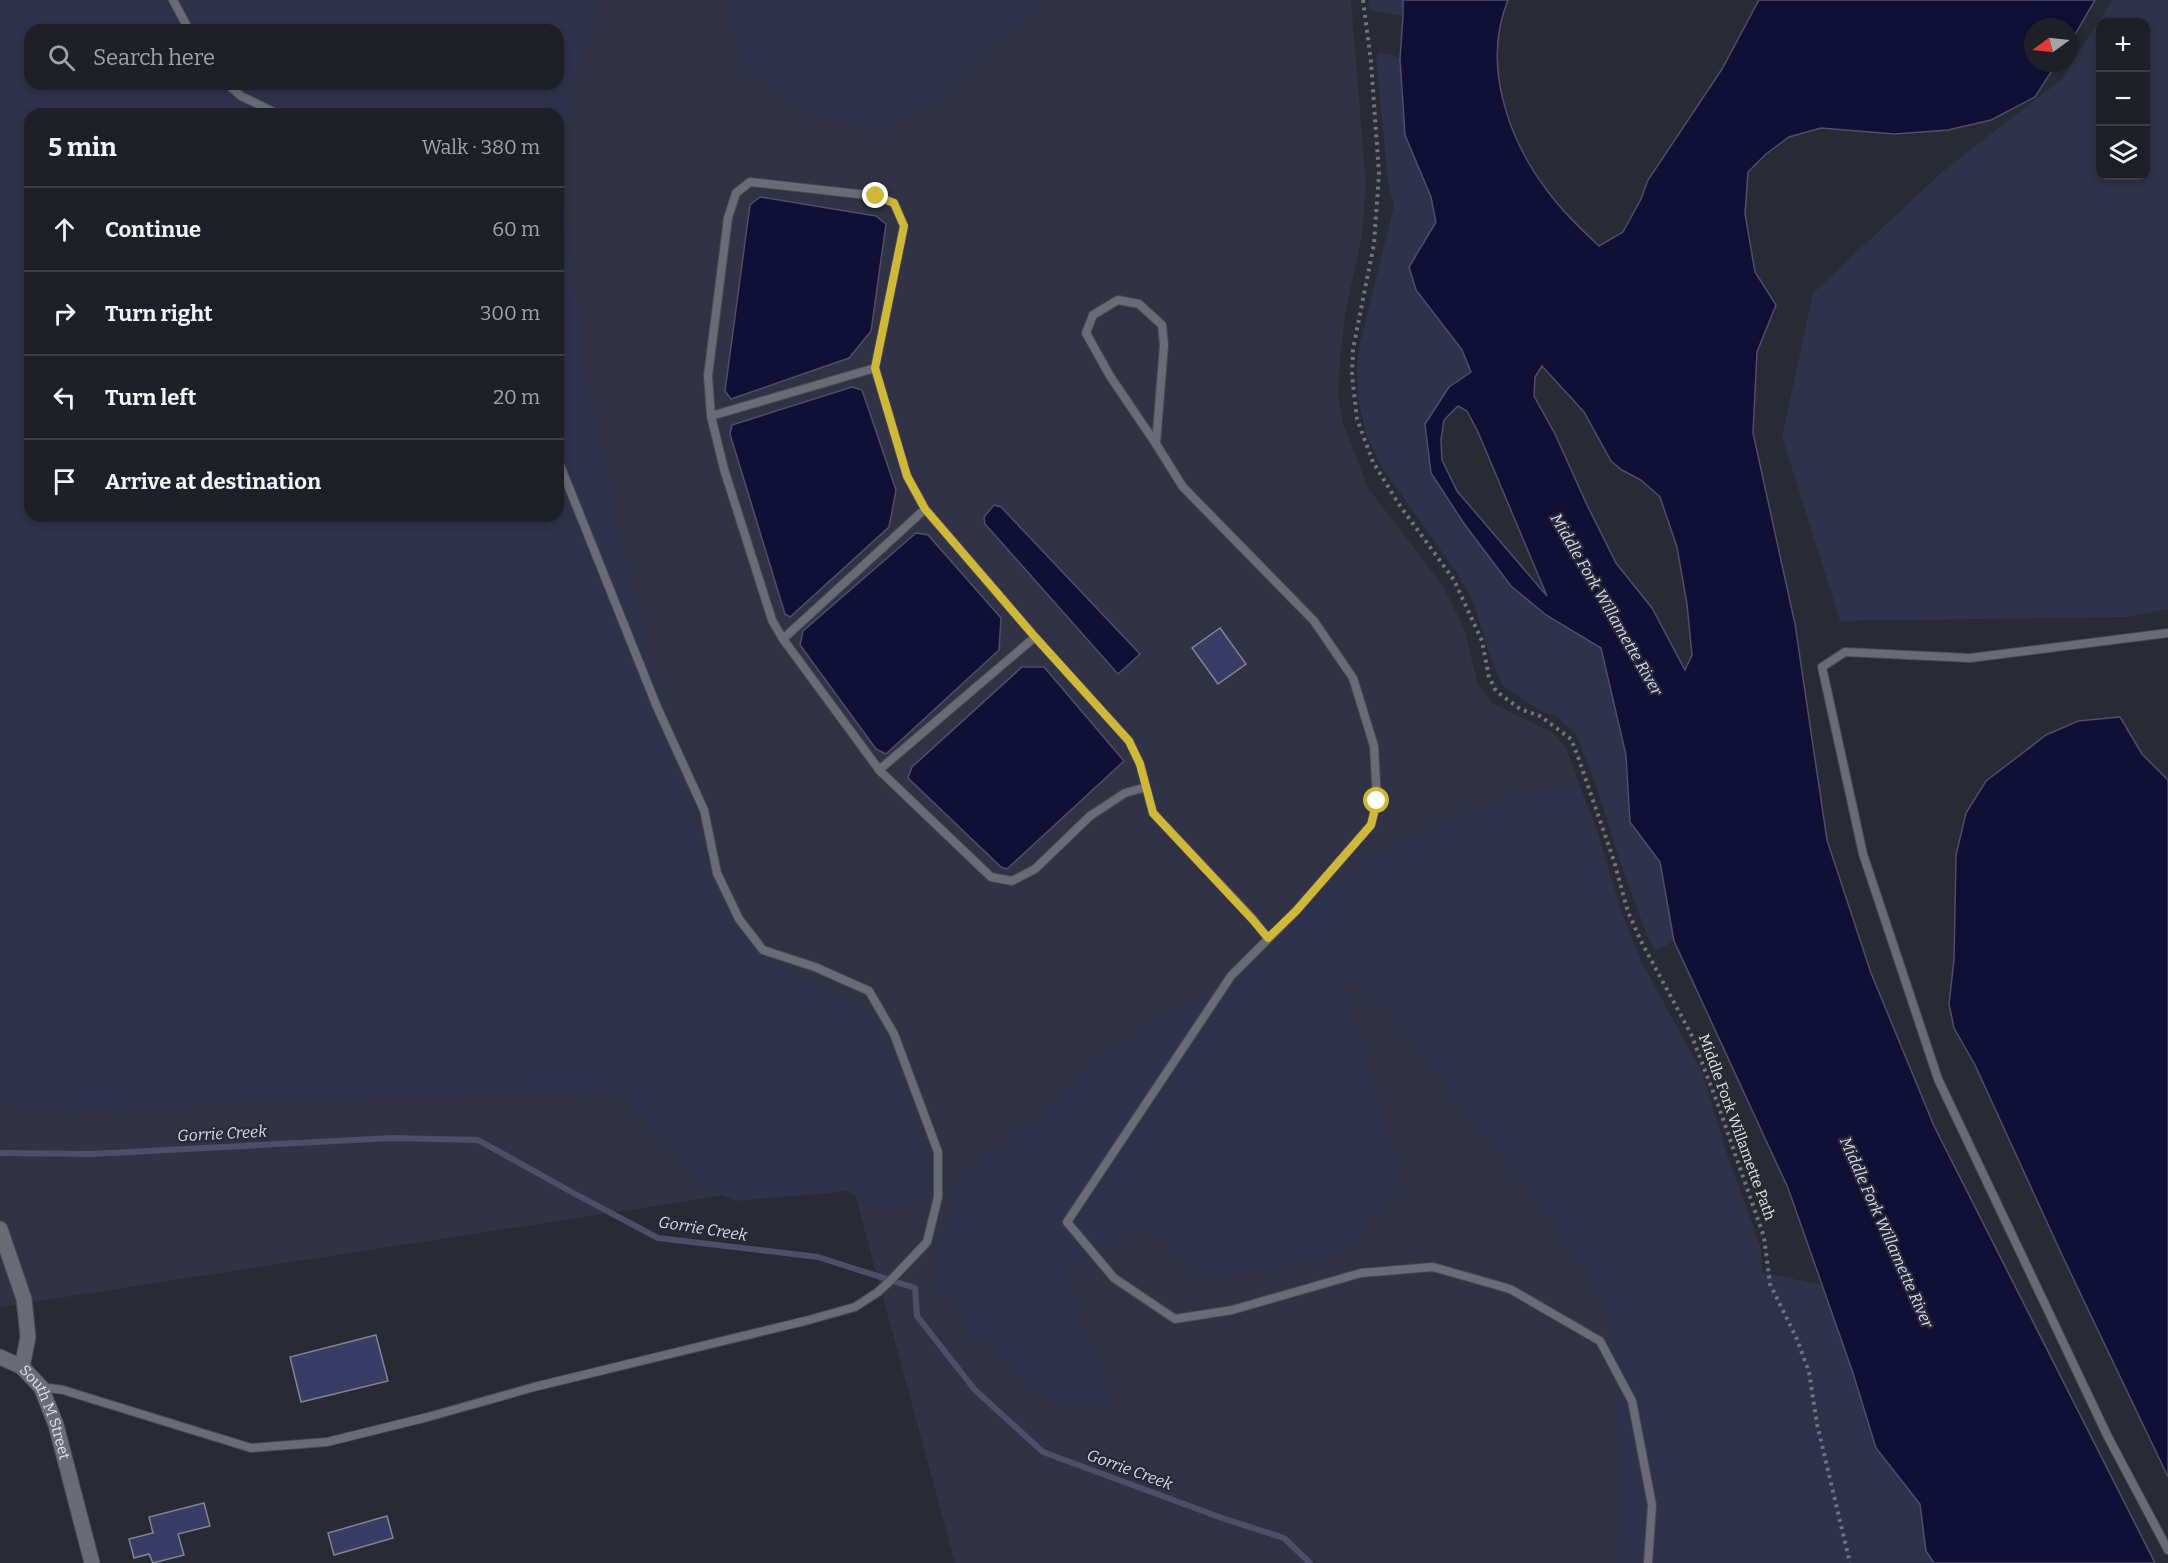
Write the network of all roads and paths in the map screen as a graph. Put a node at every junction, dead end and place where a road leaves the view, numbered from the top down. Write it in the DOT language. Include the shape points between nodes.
graph roads {
  1 [pos="173,0"];
  2 [pos="1363,0"];
  3 [pos="186,24"];
  4 [pos="234,90"];
  5 [pos="266,108"];
  6 [pos="875,368"];
  7 [pos="711,416"];
  8 [pos="1156,444"];
  9 [pos="564,475"];
  10 [pos="925,509"];
  11 [pos="2168,633"];
  12 [pos="1035,637"];
  13 [pos="783,639"];
  14 [pos="879,770"];
  15 [pos="1146,787"];
  16 [pos="1268,938"];
  17 [pos="0,1229"];
  18 [pos="0,1357"];
  19 [pos="22,1367"];
  20 [pos="41,1387"];
  21 [pos="2168,1550"];
  22 [pos="92,1563"];
  23 [pos="1648,1563"];
  24 [pos="1850,1563"];
  1 -- 3 [label="lane"];
  2 -- 24 [label="path, Middle Fork Willamette Path" via="1379,174 1374,244 1353,348 1357,419 1373,462 1454,580 1482,641 1496,691 1571,739 1628,912 1691,1034 1764,1236 1770,1284 1809,1372 1817,1424"];
  4 -- 5 [label="lane"];
  6 -- 7 [label="lane"];
  6 -- 7 [label="lane" via="904,226 894,203 876,196 750,182 736,193 728,218 708,375"];
  6 -- 10 [label="lane" via="907,476"];
  7 -- 13 [label="lane" via="724,470 772,620"];
  8 -- 8 [label="lane" via="1086,333 1093,315 1118,300 1139,303 1162,325 1164,345"];
  8 -- 16 [label="lane" via="1183,487 1314,621 1353,678 1374,746 1377,801 1371,825"];
  9 -- 20 [label="lane" via="657,707 704,810 717,873 738,920 763,950 869,991 894,1034 938,1152 938,1197 927,1242 878,1292 855,1307 327,1442 251,1448 63,1390"];
  10 -- 12 [label="lane"];
  10 -- 13 [label="lane"];
  11 -- 21 [label="lane" via="1970,658 1845,652 1822,667 1863,854 1938,1079 2108,1437"];
  12 -- 14 [label="lane"];
  12 -- 15 [label="lane" via="1129,741"];
  13 -- 14 [label="lane"];
  14 -- 15 [label="lane" via="991,877 1012,881 1035,869 1090,816 1125,793"];
  15 -- 16 [label="lane" via="1153,813"];
  16 -- 23 [label="lane" via="1231,976 1068,1222 1114,1278 1175,1319 1232,1310 1361,1273 1433,1267 1510,1289 1600,1341 1632,1401 1652,1505"];
  17 -- 19 [label="street, South M Street" via="24,1299 28,1336"];
  18 -- 19 [label="street"];
  19 -- 20 [label="street, South M Street"];
  20 -- 22 [label="street, South M Street" via="56,1425"];
}
